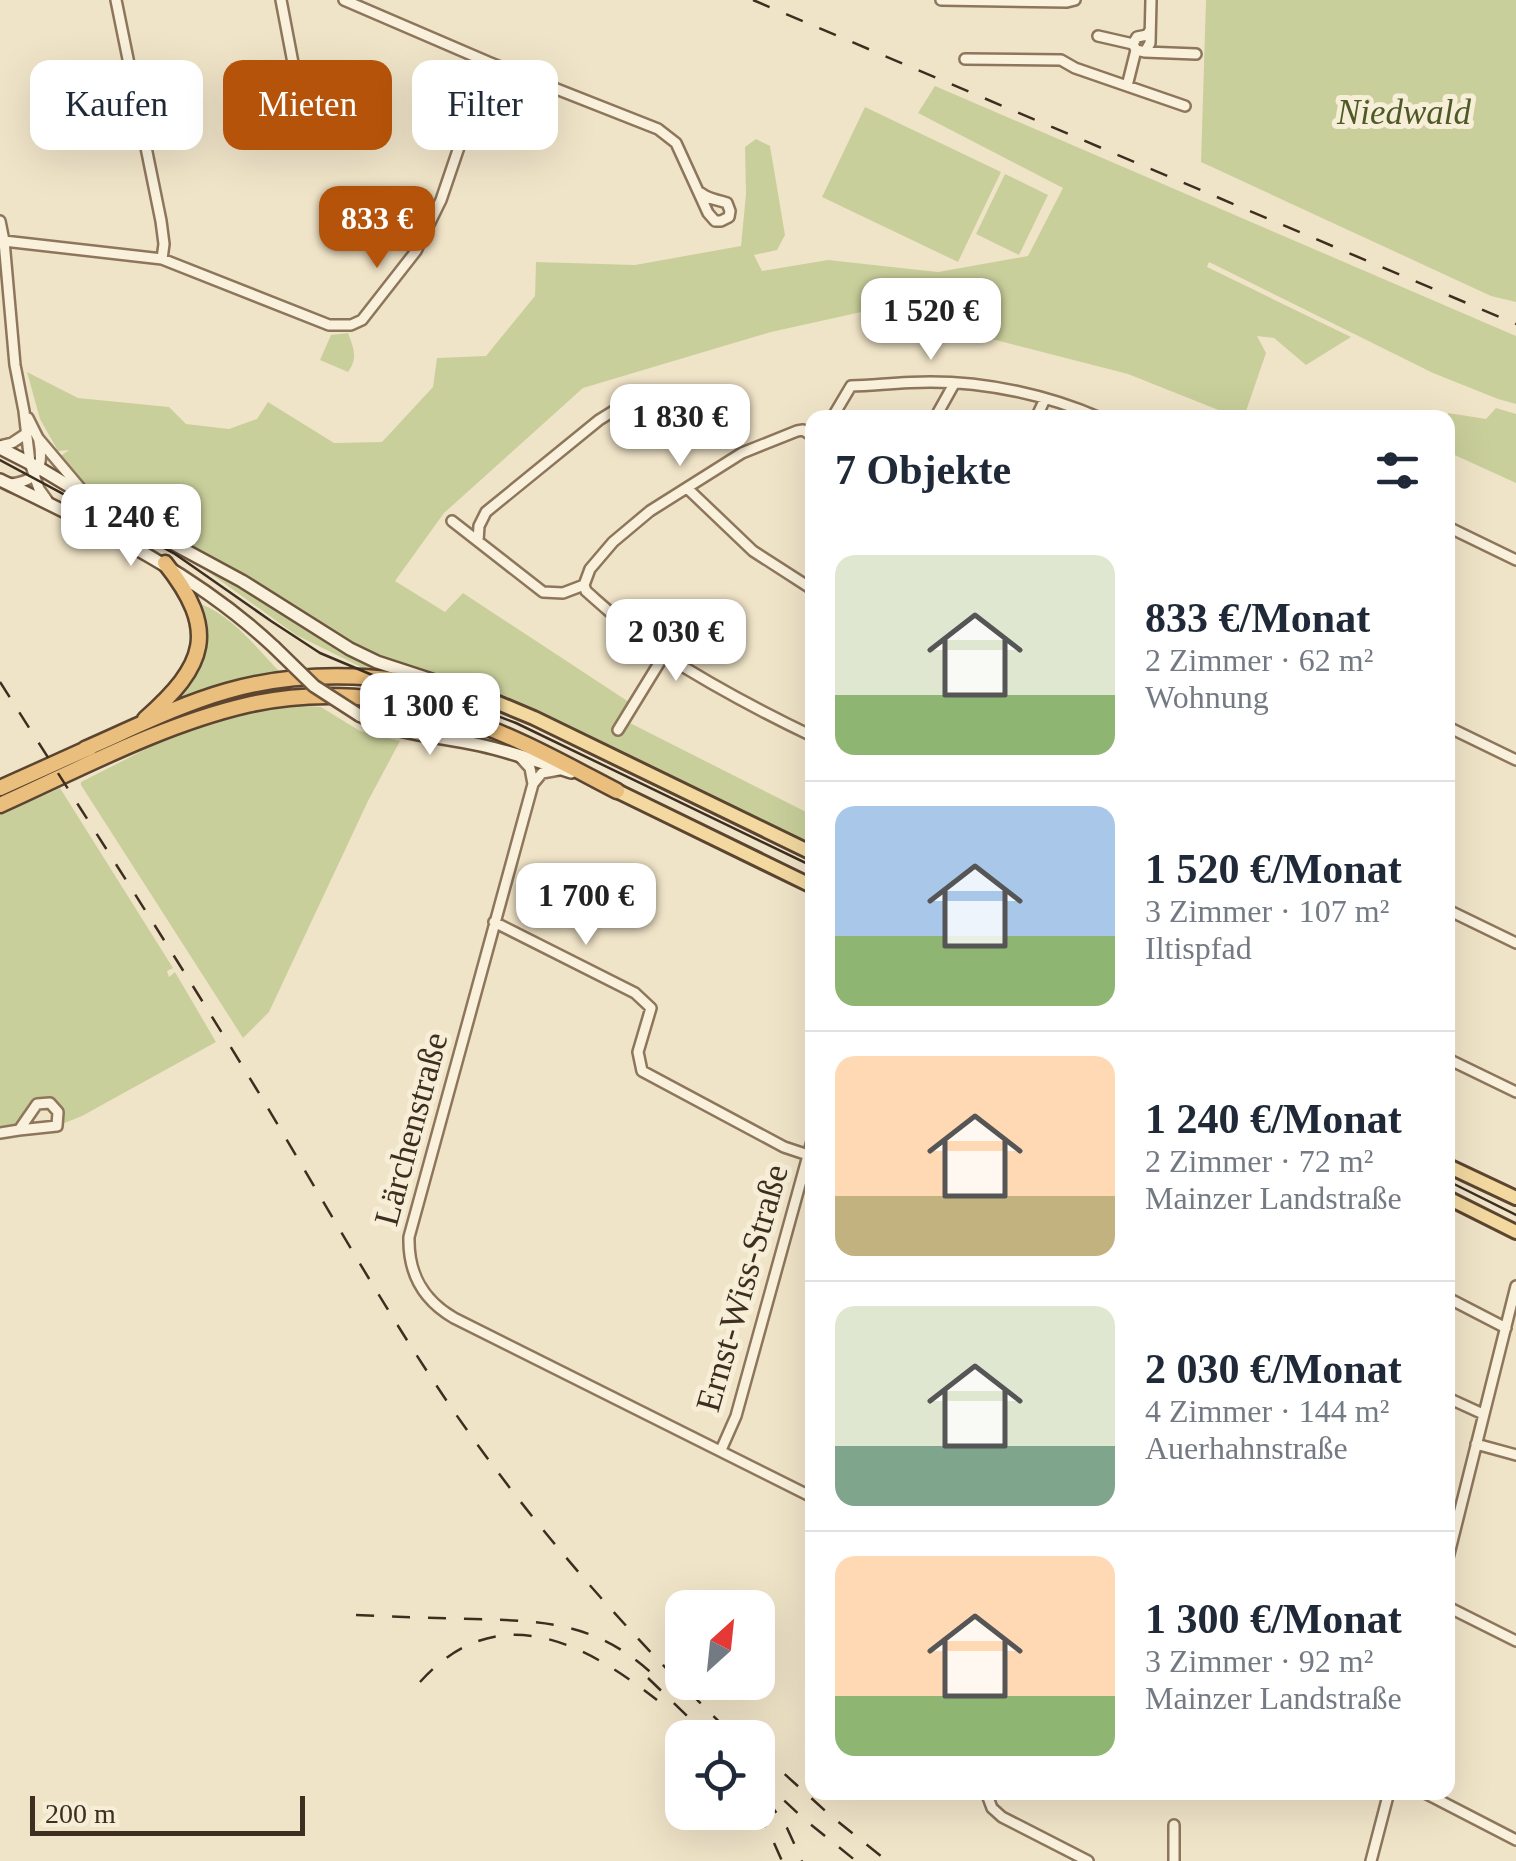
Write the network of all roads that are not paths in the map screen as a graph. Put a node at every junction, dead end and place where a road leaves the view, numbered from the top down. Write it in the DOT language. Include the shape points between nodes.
graph roads {
  1 [pos="116,0"];
  2 [pos="280,0"];
  3 [pos="344,0"];
  4 [pos="941,0"];
  5 [pos="986,0"];
  6 [pos="1074,0"];
  7 [pos="1151,0"];
  8 [pos="1098,36"];
  9 [pos="1138,49"];
  10 [pos="1196,54"];
  11 [pos="964,59"];
  12 [pos="292,60"];
  13 [pos="483,60"];
  14 [pos="1128,86"];
  15 [pos="558,90"];
  16 [pos="1185,106"];
  17 [pos="458,150"];
  18 [pos="701,194"];
  19 [pos="0,221"];
  20 [pos="4,241"];
  21 [pos="162,259"];
  22 [pos="954,384"];
  23 [pos="641,394"];
  24 [pos="1045,399"];
  25 [pos="837,410"];
  26 [pos="939,410"];
  27 [pos="1040,410"];
  28 [pos="1077,410"];
  29 [pos="24,411"];
  30 [pos="805,431"];
  31 [pos="27,433"];
  32 [pos="38,438"];
  33 [pos="0,447"];
  34 [pos="34,469"];
  35 [pos="4,482"];
  36 [pos="687,488"];
  37 [pos="94,501"];
  38 [pos="49,502"];
  39 [pos="452,522"];
  40 [pos="1455,530"];
  41 [pos="478,541"];
  42 [pos="1516,560"];
  43 [pos="165,564"];
  44 [pos="584,585"];
  45 [pos="805,585"];
  46 [pos="664,655"];
  47 [pos="478,695"];
  48 [pos="618,730"];
  49 [pos="1455,730"];
  50 [pos="805,732"];
  51 [pos="85,750"];
  52 [pos="517,754"];
  53 [pos="1516,760"];
  54 [pos="573,773"];
  55 [pos="533,784"];
  56 [pos="0,788"];
  57 [pos="617,791"];
  58 [pos="0,804"];
  59 [pos="805,851"];
  60 [pos="805,883"];
  61 [pos="1455,913"];
  62 [pos="494,922"];
  63 [pos="1516,942"];
  64 [pos="1455,1062"];
  65 [pos="1516,1092"];
  66 [pos="18,1130"];
  67 [pos="0,1133"];
  68 [pos="805,1154"];
  69 [pos="805,1166"];
  70 [pos="1455,1169"];
  71 [pos="1516,1198"];
  72 [pos="1455,1202"];
  73 [pos="1516,1232"];
  74 [pos="1516,1286"];
  75 [pos="1455,1302"];
  76 [pos="1506,1328"];
  77 [pos="1455,1401"];
  78 [pos="1484,1414"];
  79 [pos="1476,1444"];
  80 [pos="721,1450"];
  81 [pos="1516,1455"];
  82 [pos="805,1493"];
  83 [pos="1455,1530"];
  84 [pos="1455,1610"];
  85 [pos="1516,1640"];
  86 [pos="989,1800"];
  87 [pos="1387,1800"];
  88 [pos="1438,1800"];
  89 [pos="1174,1824"];
  90 [pos="1516,1840"];
  91 [pos="1088,1861"];
  92 [pos="1174,1861"];
  93 [pos="1372,1861"];
  1 -- 21 [label="street" via="161,221"];
  2 -- 12 [label="street"];
  3 -- 13 [label="street"];
  4 -- 5 [label="street"];
  5 -- 6 [label="street"];
  7 -- 9 [label="street" via="1150,30 1136,37"];
  8 -- 9 [label="street"];
  9 -- 10 [label="street"];
  9 -- 14 [label="street"];
  11 -- 14 [label="street" via="1061,60"];
  14 -- 16 [label="street"];
  15 -- 18 [label="street" via="664,133 676,143"];
  17 -- 21 [label="street" via="416,251 360,322 329,325"];
  19 -- 20 [label="street"];
  20 -- 21 [label="street"];
  20 -- 29 [label="street"];
  22 -- 24 [label="street"];
  22 -- 25 [label="street" via="851,386"];
  22 -- 26 [label="street"];
  23 -- 41 [label="street" via="486,512"];
  24 -- 27 [label="street"];
  24 -- 28 [label="street"];
  29 -- 31 [label="street"];
  29 -- 32 [label="street"];
  30 -- 36 [label="street" via="742,454"];
  31 -- 33 [label="street"];
  31 -- 34 [label="street"];
  32 -- 34 [label="street" via="42,458"];
  32 -- 37 [label="street"];
  33 -- 34 [label="main road"];
  34 -- 35 [label="street" via="21,482"];
  34 -- 37 [label="main road"];
  34 -- 38 [label="street"];
  35 -- 38 [label="main road"];
  36 -- 44 [label="street" via="614,542"];
  36 -- 45 [label="street" via="754,552"];
  37 -- 47 [label="main road" via="242,581 350,650"];
  38 -- 43 [label="main road"];
  39 -- 41 [label="street"];
  40 -- 42 [label="street"];
  41 -- 44 [label="street" via="542,592"];
  43 -- 51 [label="highway" via="197,616 194,663 174,693 136,727"];
  43 -- 52 [label="main road, bridge" via="232,609 314,686 358,716 392,730"];
  44 -- 46 [label="street"];
  46 -- 48 [label="street"];
  46 -- 50 [label="street"];
  47 -- 51 [label="highway" via="385,678 260,684 198,701"];
  47 -- 59 [label="main road"];
  49 -- 53 [label="street"];
  51 -- 56 [label="highway"];
  52 -- 54 [label="main road"];
  52 -- 55 [label="street"];
  54 -- 55 [label="street" via="549,770"];
  54 -- 57 [label="main road"];
  55 -- 62 [label="street, Lärchenstraße"];
  57 -- 58 [label="highway" via="457,716 347,696 250,704 214,714"];
  57 -- 60 [label="main road"];
  61 -- 63 [label="street"];
  62 -- 68 [label="street" via="647,1002 638,1052 642,1071"];
  62 -- 80 [label="street, Lärchenstraße" via="409,1237 416,1278 431,1302 454,1318"];
  64 -- 65 [label="street"];
  66 -- 66 [label="street" via="57,1126 58,1112 50,1103 37,1104"];
  66 -- 67 [label="street"];
  69 -- 80 [label="street, Ernst-Wiss-Straße"];
  70 -- 71 [label="main road"];
  72 -- 73 [label="main road"];
  74 -- 76 [label="street"];
  75 -- 76 [label="street"];
  76 -- 78 [label="street"];
  77 -- 78 [label="street"];
  78 -- 79 [label="street"];
  79 -- 81 [label="street"];
  79 -- 83 [label="street"];
  80 -- 82 [label="street, Lärchenstraße"];
  84 -- 85 [label="street"];
  86 -- 91 [label="street" via="1002,1817"];
  87 -- 93 [label="street"];
  88 -- 90 [label="street"];
  89 -- 92 [label="street"];
}
